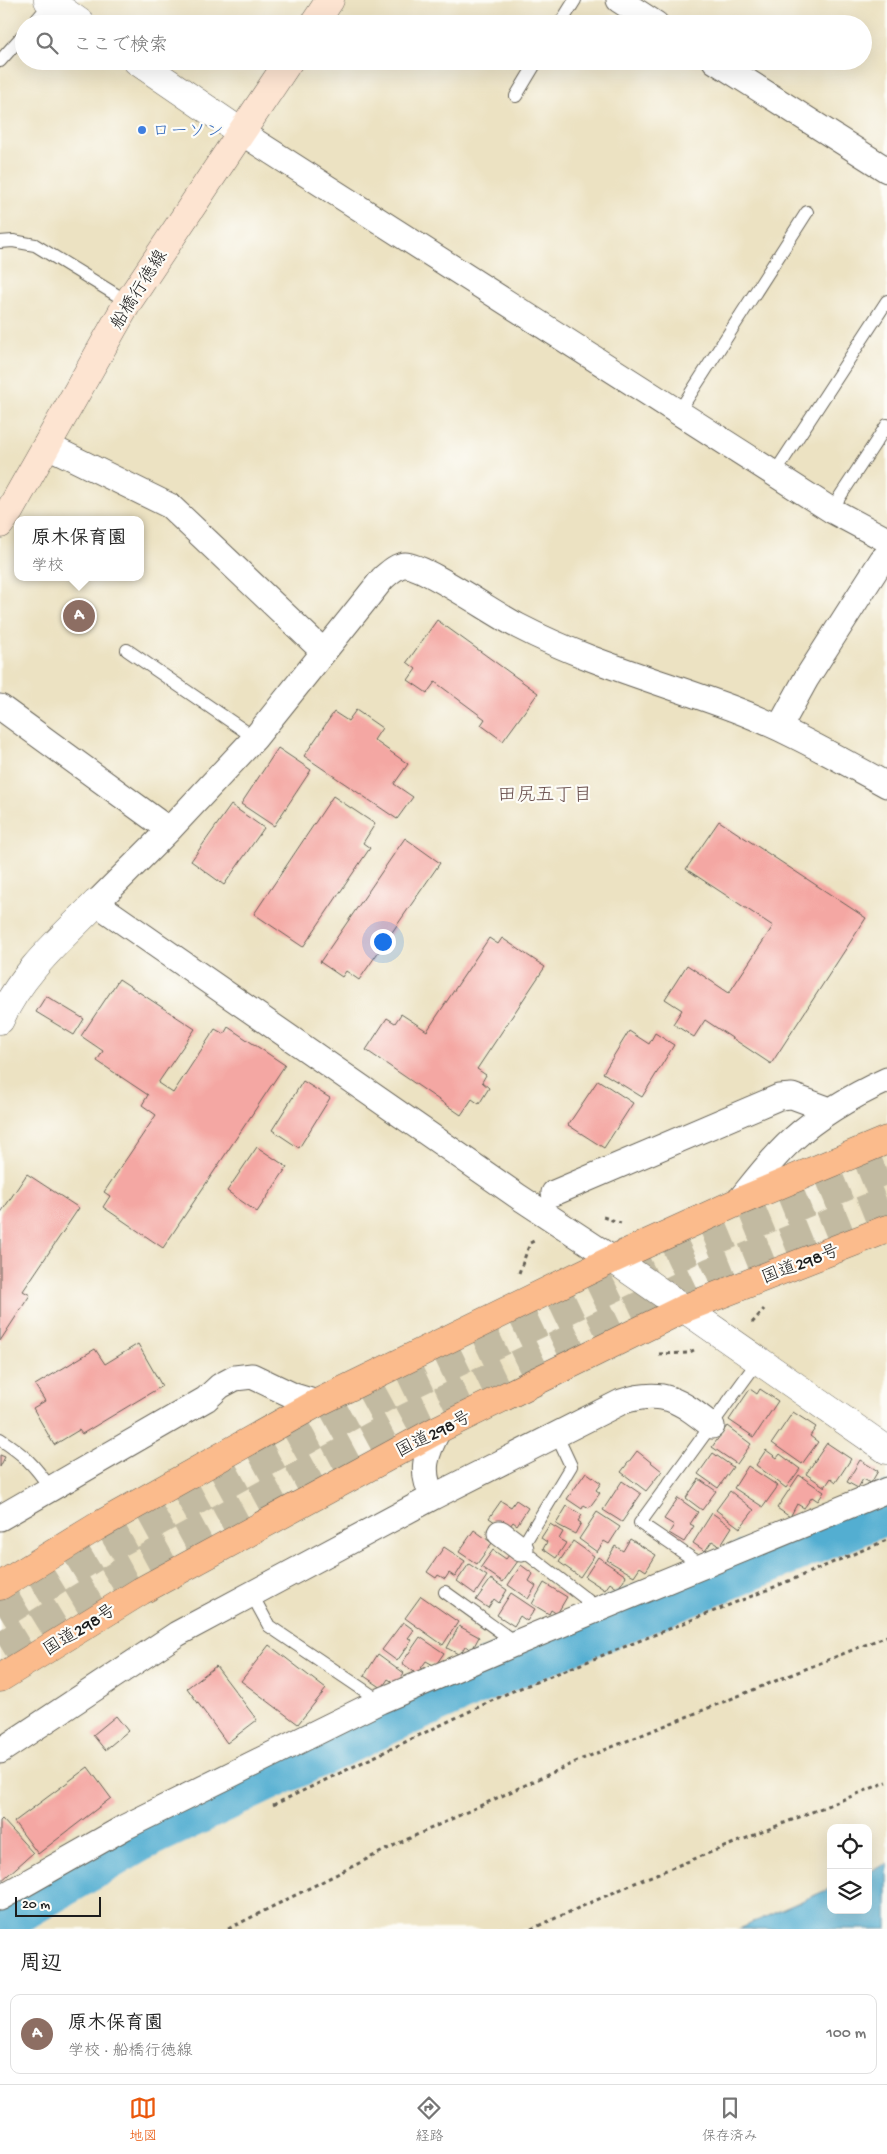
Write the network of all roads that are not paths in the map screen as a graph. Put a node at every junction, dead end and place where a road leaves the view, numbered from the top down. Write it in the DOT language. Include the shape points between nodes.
graph roads {
  1 [pos="330,0"];
  2 [pos="575,0"];
  3 [pos="619,0"];
  4 [pos="50,1"];
  5 [pos="40,15"];
  6 [pos="69,15"];
  7 [pos="320,15"];
  8 [pos="566,15"];
  9 [pos="642,15"];
  10 [pos="15,44"];
  11 [pos="0,61"];
  12 [pos="150,70"];
  13 [pos="283,70"];
  14 [pos="532,70"];
  15 [pos="729,70"];
  16 [pos="516,96"];
  17 [pos="242,133"];
  18 [pos="887,170"];
  19 [pos="807,212"];
  20 [pos="0,242"];
  21 [pos="887,301"];
  22 [pos="128,302"];
  23 [pos="678,414"];
  24 [pos="887,425"];
  25 [pos="46,445"];
  26 [pos="774,474"];
  27 [pos="831,510"];
  28 [pos="0,524"];
  29 [pos="887,540"];
  30 [pos="887,555"];
  31 [pos="127,650"];
  32 [pos="324,652"];
  33 [pos="0,707"];
  34 [pos="779,728"];
  35 [pos="255,738"];
  36 [pos="887,785"];
  37 [pos="169,830"];
  38 [pos="96,903"];
  39 [pos="0,1020"];
  40 [pos="887,1080"];
  41 [pos="830,1110"];
  42 [pos="887,1140"];
  43 [pos="554,1193"];
  44 [pos="738,1202"];
  45 [pos="887,1229"];
  46 [pos="613,1259"];
  47 [pos="683,1309"];
  48 [pos="758,1361"];
  49 [pos="317,1403"];
  50 [pos="712,1426"];
  51 [pos="439,1429"];
  52 [pos="556,1434"];
  53 [pos="0,1439"];
  54 [pos="887,1450"];
  55 [pos="50,1488"];
  56 [pos="887,1490"];
  57 [pos="433,1497"];
  58 [pos="0,1518"];
  59 [pos="500,1533"];
  60 [pos="521,1549"];
  61 [pos="703,1566"];
  62 [pos="0,1586"];
  63 [pos="445,1592"];
  64 [pos="251,1593"];
  65 [pos="599,1608"];
  66 [pos="516,1643"];
  67 [pos="0,1678"];
  68 [pos="380,1701"];
  69 [pos="0,1751"];
  70 [pos="0,1898"];
  1 -- 7 [label="main road"];
  2 -- 8 [label="lane"];
  3 -- 9 [label="street"];
  4 -- 5 [label="lane"];
  4 -- 6 [label="street"];
  10 -- 11 [label="lane"];
  12 -- 17 [label="street"];
  13 -- 17 [label="main road, 船橋行徳線"];
  14 -- 16 [label="lane"];
  15 -- 18 [label="street"];
  17 -- 22 [label="main road, 船橋行徳線"];
  17 -- 23 [label="street"];
  19 -- 23 [label="lane"];
  20 -- 22 [label="lane" via="35,245"];
  21 -- 26 [label="lane"];
  22 -- 25 [label="main road, 船橋行徳線"];
  23 -- 26 [label="street"];
  24 -- 27 [label="lane"];
  25 -- 28 [label="main road, 船橋行徳線"];
  25 -- 32 [label="street" via="170,506"];
  26 -- 27 [label="street"];
  27 -- 29 [label="street"];
  30 -- 34 [label="street" via="806,679"];
  31 -- 35 [label="lane"];
  32 -- 34 [label="street" via="383,578 404,565 418,568 488,610 560,646"];
  32 -- 35 [label="street"];
  33 -- 37 [label="street"];
  34 -- 36 [label="street"];
  35 -- 37 [label="street"];
  37 -- 38 [label="street"];
  38 -- 39 [label="street" via="32,968"];
  38 -- 46 [label="street" via="519,1198"];
  40 -- 41 [label="street"];
  41 -- 43 [label="street" via="792,1096 779,1097"];
  41 -- 44 [label="street" via="790,1141"];
  42 -- 44 [label="highway"];
  44 -- 46 [label="highway"];
  45 -- 47 [label="highway, 国道298号"];
  46 -- 47 [label="street"];
  46 -- 49 [label="highway"];
  47 -- 48 [label="street"];
  47 -- 51 [label="highway, 国道298号"];
  48 -- 50 [label="lane"];
  48 -- 54 [label="street"];
  49 -- 55 [label="street" via="252,1376 235,1378 206,1399"];
  49 -- 62 [label="highway" via="98,1526"];
  50 -- 52 [label="street" via="695,1412 659,1395 620,1402"];
  50 -- 61 [label="lane" via="640,1523"];
  51 -- 57 [label="street" via="428,1451 424,1470"];
  51 -- 67 [label="highway, 国道298号" via="141,1591"];
  52 -- 57 [label="street"];
  52 -- 60 [label="lane" via="571,1466"];
  53 -- 55 [label="lane" via="28,1458"];
  55 -- 58 [label="street"];
  56 -- 61 [label="street"];
  57 -- 64 [label="street"];
  59 -- 60 [label="street"];
  60 -- 65 [label="lane"];
  61 -- 65 [label="street"];
  63 -- 66 [label="lane"];
  64 -- 68 [label="lane" via="269,1626"];
  64 -- 69 [label="street" via="176,1634"];
  65 -- 66 [label="street"];
  66 -- 68 [label="street"];
  68 -- 70 [label="street" via="125,1827"];
}
